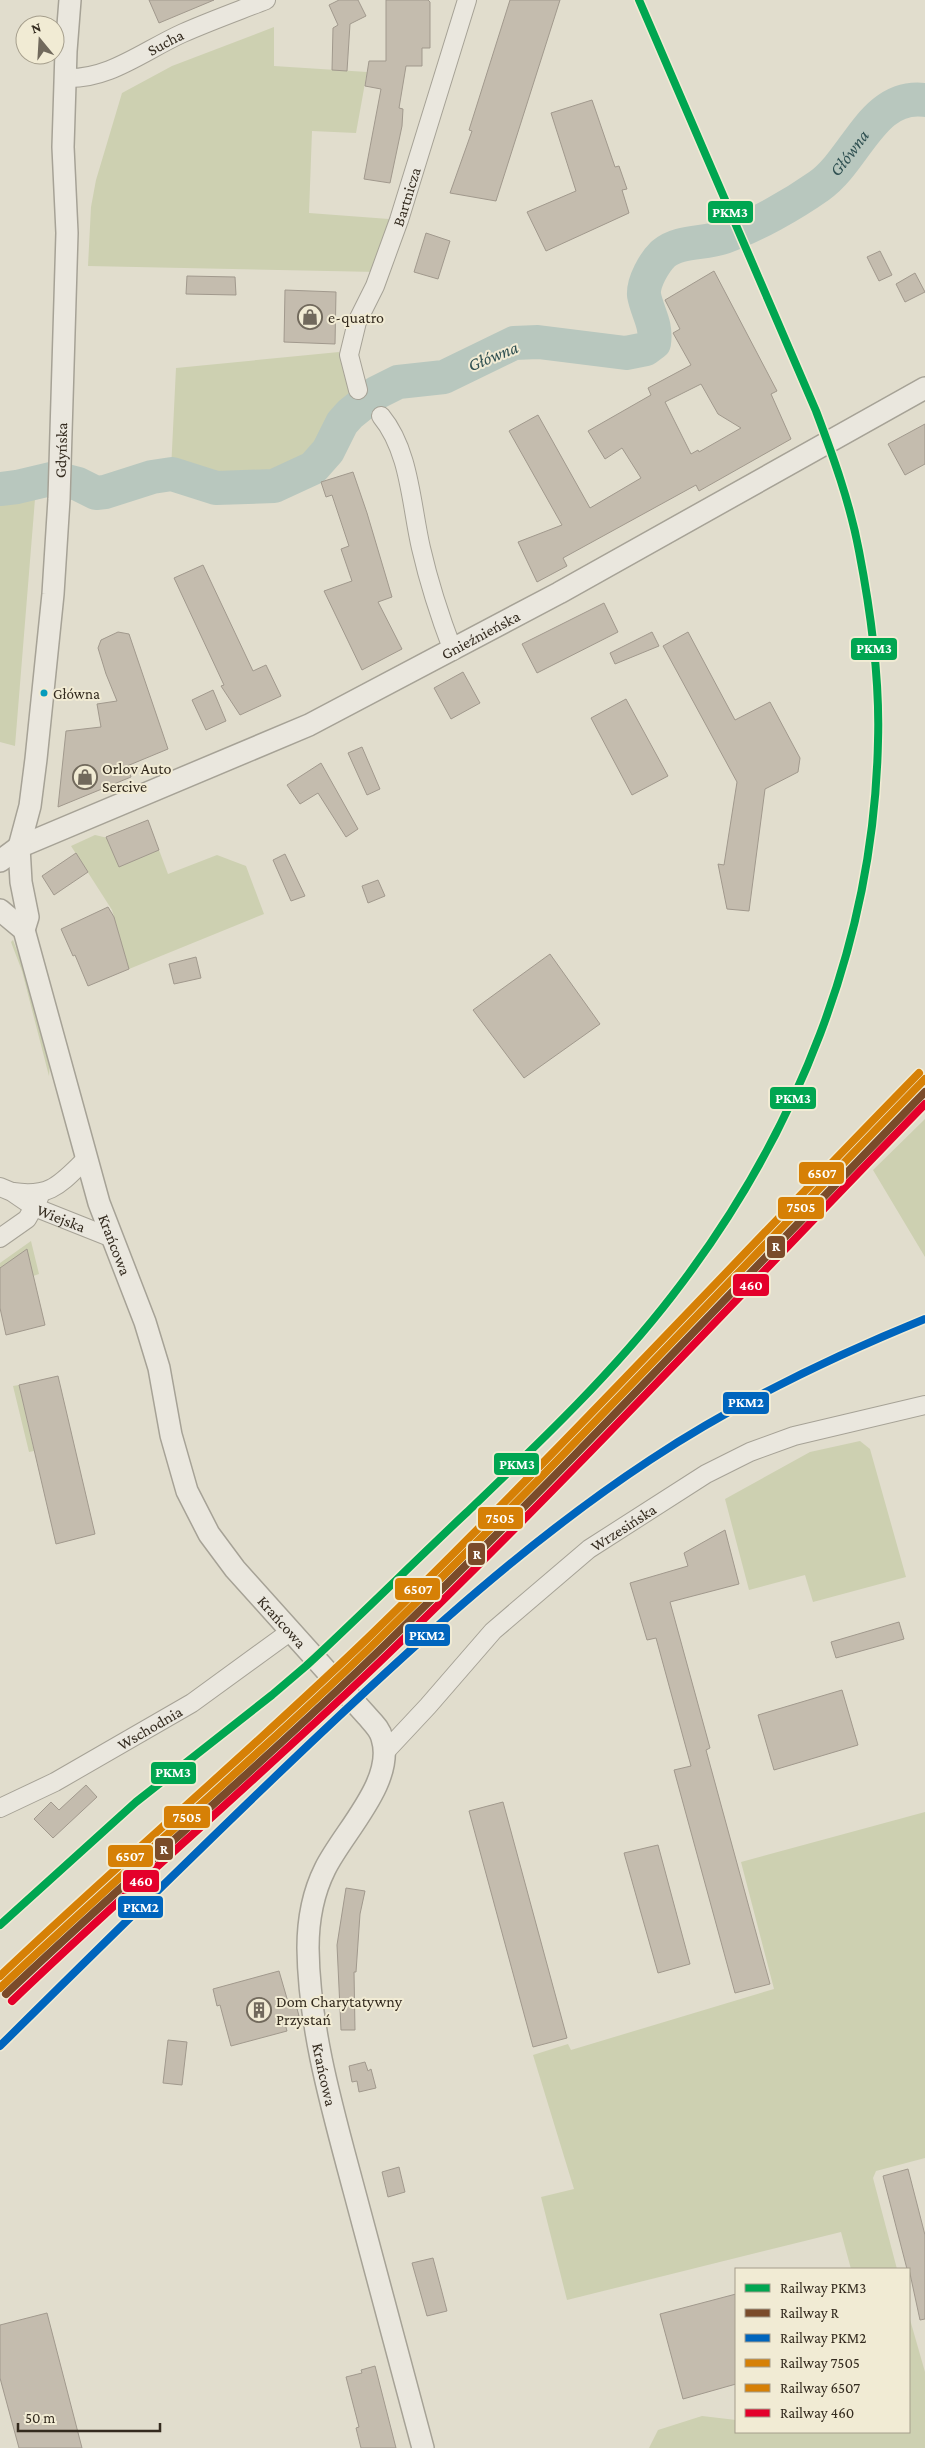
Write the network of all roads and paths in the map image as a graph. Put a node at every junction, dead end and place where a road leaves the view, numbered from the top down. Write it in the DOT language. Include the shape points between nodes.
graph roads {
  1 [pos="62,0"];
  2 [pos="70,0"];
  3 [pos="266,0"];
  4 [pos="467,0"];
  5 [pos="66,52"];
  6 [pos="65,78"];
  7 [pos="925,388"];
  8 [pos="358,390"];
  9 [pos="381,416"];
  10 [pos="453,651"];
  11 [pos="19,847"];
  12 [pos="0,861"];
  13 [pos="0,878"];
  14 [pos="1,907"];
  15 [pos="24,930"];
  16 [pos="86,1159"];
  17 [pos="6,1190"];
  18 [pos="43,1192"];
  19 [pos="34,1208"];
  20 [pos="0,1238"];
  21 [pos="112,1238"];
  22 [pos="925,1405"];
  23 [pos="291,1631"];
  24 [pos="384,1752"];
  25 [pos="0,1808"];
  26 [pos="423,2448"];
  1 -- 5 [label="street, Gdyńska"];
  2 -- 5 [label="street, Gdyńska"];
  3 -- 6 [label="street, Sucha" via="183,33 108,72 84,79"];
  4 -- 8 [label="street, Bartnicza" via="399,220 375,286 357,322 349,355"];
  5 -- 6 [label="street, Gdyńska"];
  6 -- 11 [label="street, Gdyńska" via="63,147 67,233 59,500 38,750 31,799"];
  7 -- 10 [label="street, Gnieźnieńska"];
  9 -- 10 [label="street" via="403,462 429,579"];
  10 -- 11 [label="street, Gnieźnieńska" via="310,724"];
  11 -- 12 [label="street"];
  11 -- 13 [label="street"];
  11 -- 15 [label="street, Krańcowa" via="28,917"];
  14 -- 15 [label="street"];
  15 -- 16 [label="street, Krańcowa"];
  16 -- 18 [label="street, Wiejska" via="61,1184"];
  16 -- 21 [label="street, Krańcowa"];
  17 -- 18 [label="street, Wiejska" via="28,1194"];
  17 -- 19 [label="street, Wiejska"];
  18 -- 19 [label="street"];
  19 -- 20 [label="street" via="27,1219"];
  19 -- 21 [label="street, Wiejska"];
  21 -- 23 [label="street, Krańcowa" via="146,1322 187,1491 219,1548"];
  22 -- 24 [label="street, Wrzesińska" via="794,1436 750,1452 706,1474 589,1549 493,1631"];
  23 -- 24 [label="street, Krańcowa" via="377,1727"];
  23 -- 25 [label="street, Wschodnia" via="192,1703 55,1782"];
  24 -- 26 [label="street, Krańcowa" via="384,1765 374,1789 324,1870 312,1904 308,1946 319,2047 339,2135"];
}
